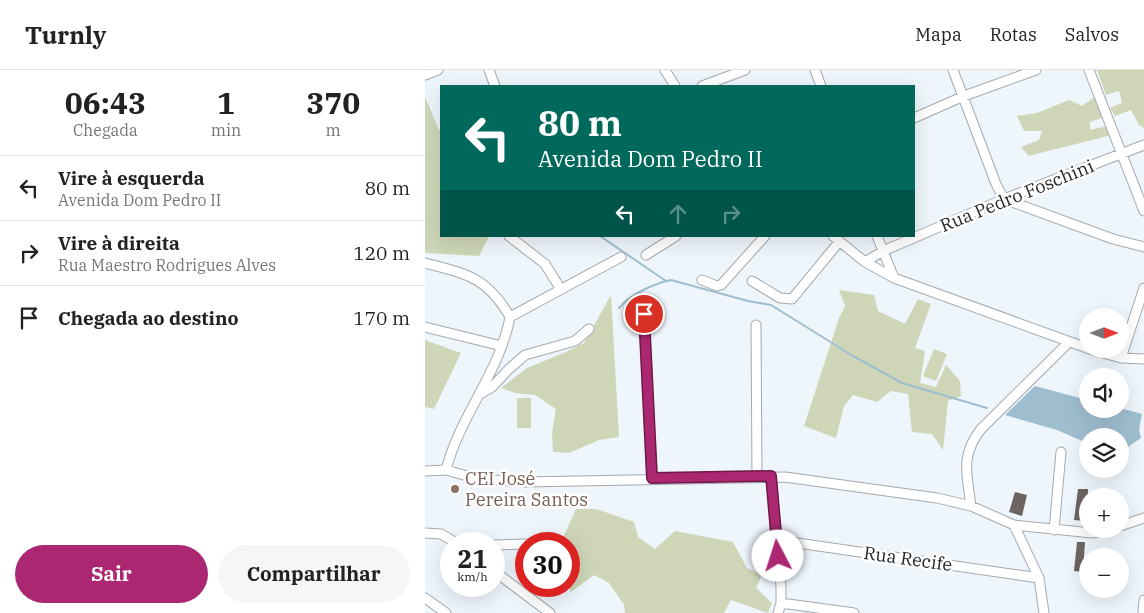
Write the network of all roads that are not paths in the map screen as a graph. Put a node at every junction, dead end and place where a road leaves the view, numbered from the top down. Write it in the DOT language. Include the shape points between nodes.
graph roads {
  1 [pos="438,70"];
  2 [pos="489,70"];
  3 [pos="665,70"];
  4 [pos="745,70"];
  5 [pos="815,70"];
  6 [pos="953,70"];
  7 [pos="1035,70"];
  8 [pos="1089,70"];
  9 [pos="425,75"];
  10 [pos="495,85"];
  11 [pos="674,85"];
  12 [pos="705,85"];
  13 [pos="821,85"];
  14 [pos="964,96"];
  15 [pos="915,118"];
  16 [pos="1144,146"];
  17 [pos="1123,154"];
  18 [pos="1022,192"];
  19 [pos="1004,199"];
  20 [pos="1028,208"];
  21 [pos="1144,211"];
  22 [pos="510,237"];
  23 [pos="674,237"];
  24 [pos="764,237"];
  25 [pos="877,237"];
  26 [pos="836,239"];
  27 [pos="1144,247"];
  28 [pos="883,251"];
  29 [pos="645,255"];
  30 [pos="621,257"];
  31 [pos="865,262"];
  32 [pos="425,263"];
  33 [pos="893,278"];
  34 [pos="702,280"];
  35 [pos="752,281"];
  36 [pos="560,288"];
  37 [pos="1144,288"];
  38 [pos="644,314"];
  39 [pos="510,317"];
  40 [pos="757,325"];
  41 [pos="425,327"];
  42 [pos="589,329"];
  43 [pos="1129,334"];
  44 [pos="1069,342"];
  45 [pos="502,346"];
  46 [pos="1079,346"];
  47 [pos="1129,358"];
  48 [pos="1144,358"];
  49 [pos="478,395"];
  50 [pos="1061,452"];
  51 [pos="446,470"];
  52 [pos="425,471"];
  53 [pos="757,476"];
  54 [pos="771,476"];
  55 [pos="652,478"];
  56 [pos="971,506"];
  57 [pos="1144,518"];
  58 [pos="1129,523"];
  59 [pos="1014,525"];
  60 [pos="1053,530"];
  61 [pos="1079,532"];
  62 [pos="425,533"];
  63 [pos="440,534"];
  64 [pos="777,540"];
  65 [pos="1039,578"];
  66 [pos="505,579"];
  67 [pos="425,598"];
  68 [pos="1144,600"];
  69 [pos="781,603"];
  70 [pos="446,613"];
  71 [pos="550,613"];
  72 [pos="778,613"];
  73 [pos="854,613"];
  74 [pos="1044,613"];
  75 [pos="1143,613"];
  1 -- 9 [label="street"];
  2 -- 10 [label="street"];
  3 -- 11 [label="street"];
  4 -- 12 [label="street"];
  5 -- 13 [label="street"];
  6 -- 14 [label="street"];
  7 -- 14 [label="street"];
  8 -- 17 [label="street"];
  14 -- 15 [label="street"];
  14 -- 19 [label="street"];
  16 -- 17 [label="street, Rua Pedro Foschini"];
  17 -- 18 [label="street, Rua Pedro Foschini"];
  17 -- 21 [label="street"];
  18 -- 19 [label="street, Rua Pedro Foschini"];
  18 -- 20 [label="street"];
  19 -- 20 [label="street"];
  19 -- 28 [label="street, Rua Pedro Foschini"];
  20 -- 27 [label="street"];
  22 -- 36 [label="street" via="545,264"];
  23 -- 29 [label="street"];
  24 -- 34 [label="street" via="721,285"];
  25 -- 28 [label="street"];
  26 -- 31 [label="street"];
  26 -- 35 [label="street" via="792,299 780,298"];
  28 -- 31 [label="street, Rua Pedro Foschini"];
  28 -- 33 [label="street"];
  30 -- 36 [label="street"];
  31 -- 33 [label="street"];
  32 -- 39 [label="street" via="461,272 485,284"];
  33 -- 44 [label="street"];
  36 -- 39 [label="street"];
  37 -- 43 [label="street"];
  38 -- 55 [label="street"];
  39 -- 45 [label="street"];
  40 -- 53 [label="street"];
  41 -- 45 [label="street"];
  42 -- 49 [label="street" via="575,341 525,355 492,387"];
  44 -- 46 [label="street"];
  44 -- 56 [label="street" via="981,429 971,444 965,469"];
  45 -- 49 [label="street"];
  47 -- 48 [label="street"];
  49 -- 51 [label="street" via="453,445"];
  50 -- 60 [label="street"];
  51 -- 52 [label="street"];
  51 -- 55 [label="street" via="489,481"];
  53 -- 54 [label="street"];
  53 -- 55 [label="street"];
  54 -- 56 [label="street" via="937,498"];
  54 -- 64 [label="street"];
  56 -- 59 [label="street"];
  57 -- 58 [label="street"];
  59 -- 60 [label="street"];
  59 -- 65 [label="street"];
  60 -- 61 [label="street"];
  62 -- 63 [label="street"];
  64 -- 65 [label="street, Rua Recife"];
  64 -- 69 [label="street"];
  65 -- 74 [label="street"];
  66 -- 71 [label="street"];
  67 -- 70 [label="street"];
  68 -- 75 [label="street"];
  69 -- 72 [label="street"];
  69 -- 73 [label="street"];
}
